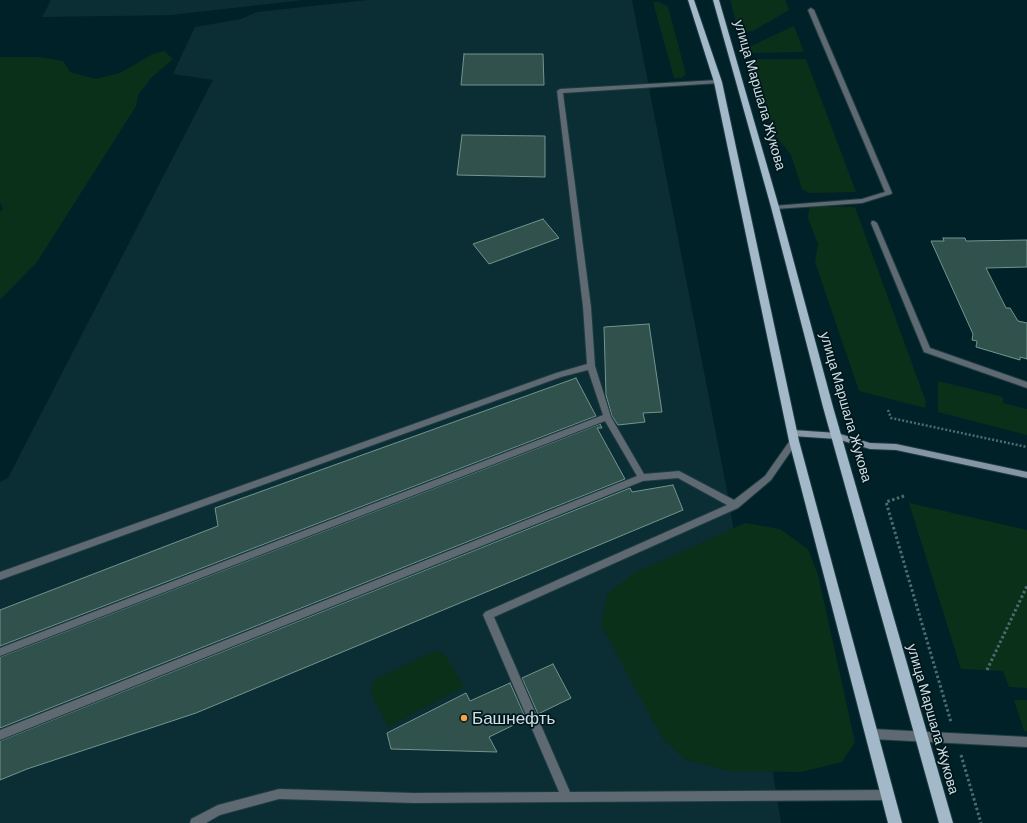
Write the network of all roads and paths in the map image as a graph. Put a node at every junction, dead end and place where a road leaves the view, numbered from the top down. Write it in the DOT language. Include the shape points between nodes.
graph roads {
  1 [pos="691,0"];
  2 [pos="716,0"];
  3 [pos="810,10"];
  4 [pos="718,82"];
  5 [pos="776,207"];
  6 [pos="874,223"];
  7 [pos="591,366"];
  8 [pos="1027,385"];
  9 [pos="888,410"];
  10 [pos="607,417"];
  11 [pos="837,436"];
  12 [pos="794,437"];
  13 [pos="1027,447"];
  14 [pos="1027,475"];
  15 [pos="642,478"];
  16 [pos="904,496"];
  17 [pos="735,505"];
  18 [pos="0,576"];
  19 [pos="1027,586"];
  20 [pos="0,652"];
  21 [pos="987,670"];
  22 [pos="872,734"];
  23 [pos="0,735"];
  24 [pos="921,736"];
  25 [pos="956,738"];
  26 [pos="1027,742"];
  27 [pos="888,795"];
  28 [pos="567,797"];
  29 [pos="195,823"];
  30 [pos="895,823"];
  31 [pos="946,823"];
  32 [pos="982,823"];
  1 -- 4 [label="main road"];
  2 -- 5 [label="main road, улица Маршала Жукова"];
  3 -- 5 [label="lane" via="889,193 862,201"];
  4 -- 7 [label="lane" via="560,91 587,307"];
  4 -- 12 [label="main road"];
  5 -- 11 [label="main road, улица Маршала Жукова"];
  6 -- 8 [label="lane" via="927,350"];
  7 -- 10 [label="lane"];
  7 -- 18 [label="lane" via="559,375"];
  9 -- 13 [label="path" via="891,418"];
  10 -- 15 [label="lane"];
  10 -- 20 [label="lane"];
  11 -- 12 [label="main road"];
  11 -- 14 [label="main road" via="870,446 896,447"];
  11 -- 24 [label="main road, улица Маршала Жукова"];
  12 -- 17 [label="lane" via="768,478"];
  12 -- 22 [label="main road"];
  15 -- 17 [label="lane" via="679,474"];
  15 -- 23 [label="lane"];
  16 -- 25 [label="path" via="886,502"];
  17 -- 28 [label="lane" via="488,615"];
  19 -- 21 [label="path"];
  22 -- 24 [label="lane"];
  22 -- 27 [label="main road"];
  24 -- 25 [label="lane"];
  24 -- 31 [label="main road, улица Маршала Жукова"];
  25 -- 26 [label="lane"];
  25 -- 32 [label="path"];
  27 -- 28 [label="lane"];
  27 -- 30 [label="main road"];
  28 -- 29 [label="lane" via="414,798 279,794 218,810"];
}
